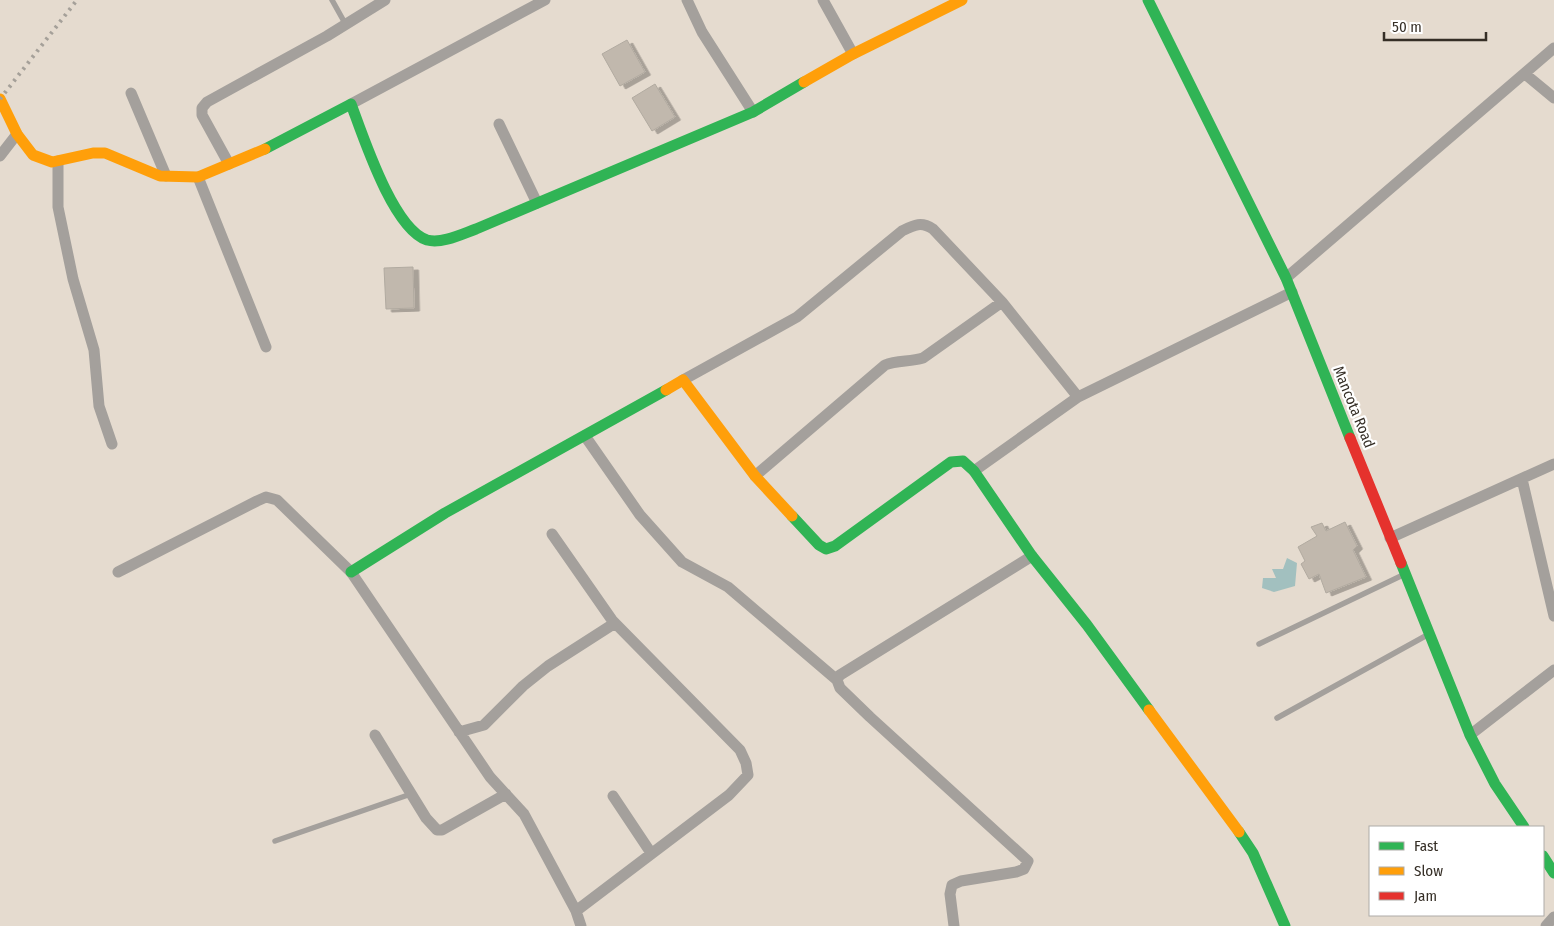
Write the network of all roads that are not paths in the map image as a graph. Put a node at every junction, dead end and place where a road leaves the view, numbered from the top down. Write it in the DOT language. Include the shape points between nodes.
graph roads {
  1 [pos="332,0"];
  2 [pos="385,0"];
  3 [pos="545,0"];
  4 [pos="687,0"];
  5 [pos="823,0"];
  6 [pos="962,0"];
  7 [pos="1148,0"];
  8 [pos="346,25"];
  9 [pos="1554,48"];
  10 [pos="853,54"];
  11 [pos="1525,74"];
  12 [pos="132,93"];
  13 [pos="1554,98"];
  14 [pos="0,99"];
  15 [pos="351,104"];
  16 [pos="753,112"];
  17 [pos="499,124"];
  18 [pos="17,134"];
  19 [pos="0,156"];
  20 [pos="58,160"];
  21 [pos="229,164"];
  22 [pos="166,176"];
  23 [pos="198,177"];
  24 [pos="538,202"];
  25 [pos="1286,278"];
  26 [pos="1292,292"];
  27 [pos="1002,302"];
  28 [pos="266,347"];
  29 [pos="682,380"];
  30 [pos="1078,397"];
  31 [pos="586,436"];
  32 [pos="112,444"];
  33 [pos="1554,464"];
  34 [pos="974,471"];
  35 [pos="755,476"];
  36 [pos="1522,479"];
  37 [pos="552,534"];
  38 [pos="1390,538"];
  39 [pos="1032,556"];
  40 [pos="118,572"];
  41 [pos="351,572"];
  42 [pos="1405,574"];
  43 [pos="1554,616"];
  44 [pos="615,623"];
  45 [pos="1428,634"];
  46 [pos="1259,644"];
  47 [pos="1554,670"];
  48 [pos="837,680"];
  49 [pos="1277,718"];
  50 [pos="459,732"];
  51 [pos="375,735"];
  52 [pos="1470,735"];
  53 [pos="411,794"];
  54 [pos="506,794"];
  55 [pos="613,796"];
  56 [pos="1523,826"];
  57 [pos="275,841"];
  58 [pos="651,853"];
  59 [pos="1544,858"];
  60 [pos="1554,873"];
  61 [pos="576,911"];
  62 [pos="1554,918"];
  63 [pos="581,926"];
  64 [pos="954,926"];
  65 [pos="1285,926"];
  66 [pos="1546,926"];
  1 -- 8 [label="lane"];
  2 -- 8 [label="street"];
  3 -- 15 [label="street"];
  4 -- 16 [label="street" via="702,32"];
  5 -- 10 [label="street"];
  6 -- 10 [label="street"];
  7 -- 25 [label="street, Mancota Road"];
  8 -- 21 [label="street" via="207,102 202,108 202,115"];
  9 -- 11 [label="street"];
  10 -- 16 [label="street"];
  11 -- 13 [label="street"];
  11 -- 25 [label="street"];
  12 -- 22 [label="street"];
  14 -- 18 [label="street"];
  15 -- 21 [label="street" via="275,145"];
  15 -- 24 [label="street" via="398,212 409,230 418,236 429,240 451,238"];
  16 -- 24 [label="street"];
  17 -- 24 [label="street"];
  18 -- 19 [label="street"];
  18 -- 20 [label="street" via="33,155 43,160"];
  20 -- 22 [label="street" via="105,153 139,169"];
  20 -- 32 [label="street" via="58,207 73,279 94,350 99,406"];
  21 -- 23 [label="street"];
  22 -- 23 [label="street"];
  23 -- 28 [label="street"];
  25 -- 26 [label="street, Mancota Road"];
  26 -- 30 [label="street"];
  26 -- 38 [label="street, Mancota Road"];
  27 -- 29 [label="street" via="932,229 925,224 914,224 797,317"];
  27 -- 30 [label="street"];
  27 -- 35 [label="street" via="923,358 885,365"];
  29 -- 31 [label="street"];
  29 -- 35 [label="street"];
  30 -- 34 [label="street"];
  31 -- 41 [label="street" via="445,513"];
  31 -- 48 [label="street" via="640,515 682,562 728,587"];
  33 -- 36 [label="street"];
  34 -- 35 [label="street" via="963,461 951,462 836,546 826,549 819,546"];
  34 -- 39 [label="street"];
  36 -- 38 [label="street"];
  36 -- 43 [label="street"];
  37 -- 44 [label="street"];
  38 -- 42 [label="street, Mancota Road"];
  39 -- 48 [label="street" via="848,670"];
  39 -- 65 [label="street" via="1087,625 1242,836 1253,853"];
  40 -- 41 [label="street" via="266,497 277,500"];
  41 -- 50 [label="street"];
  42 -- 45 [label="street, Mancota Road"];
  42 -- 46 [label="lane"];
  44 -- 50 [label="street" via="548,666 484,724"];
  44 -- 58 [label="street" via="740,750 748,775 729,795"];
  45 -- 49 [label="lane"];
  45 -- 52 [label="street, Mancota Road"];
  47 -- 52 [label="street"];
  48 -- 64 [label="street" via="840,688 870,717 1028,861 1024,869 1016,872 952,885"];
  50 -- 54 [label="street"];
  51 -- 53 [label="street"];
  52 -- 56 [label="street, Mancota Road"];
  53 -- 54 [label="street" via="431,825 442,830"];
  53 -- 57 [label="lane"];
  54 -- 61 [label="street" via="533,829"];
  55 -- 58 [label="street"];
  58 -- 61 [label="street"];
  59 -- 60 [label="street"];
  61 -- 63 [label="street"];
  62 -- 66 [label="street"];
}
